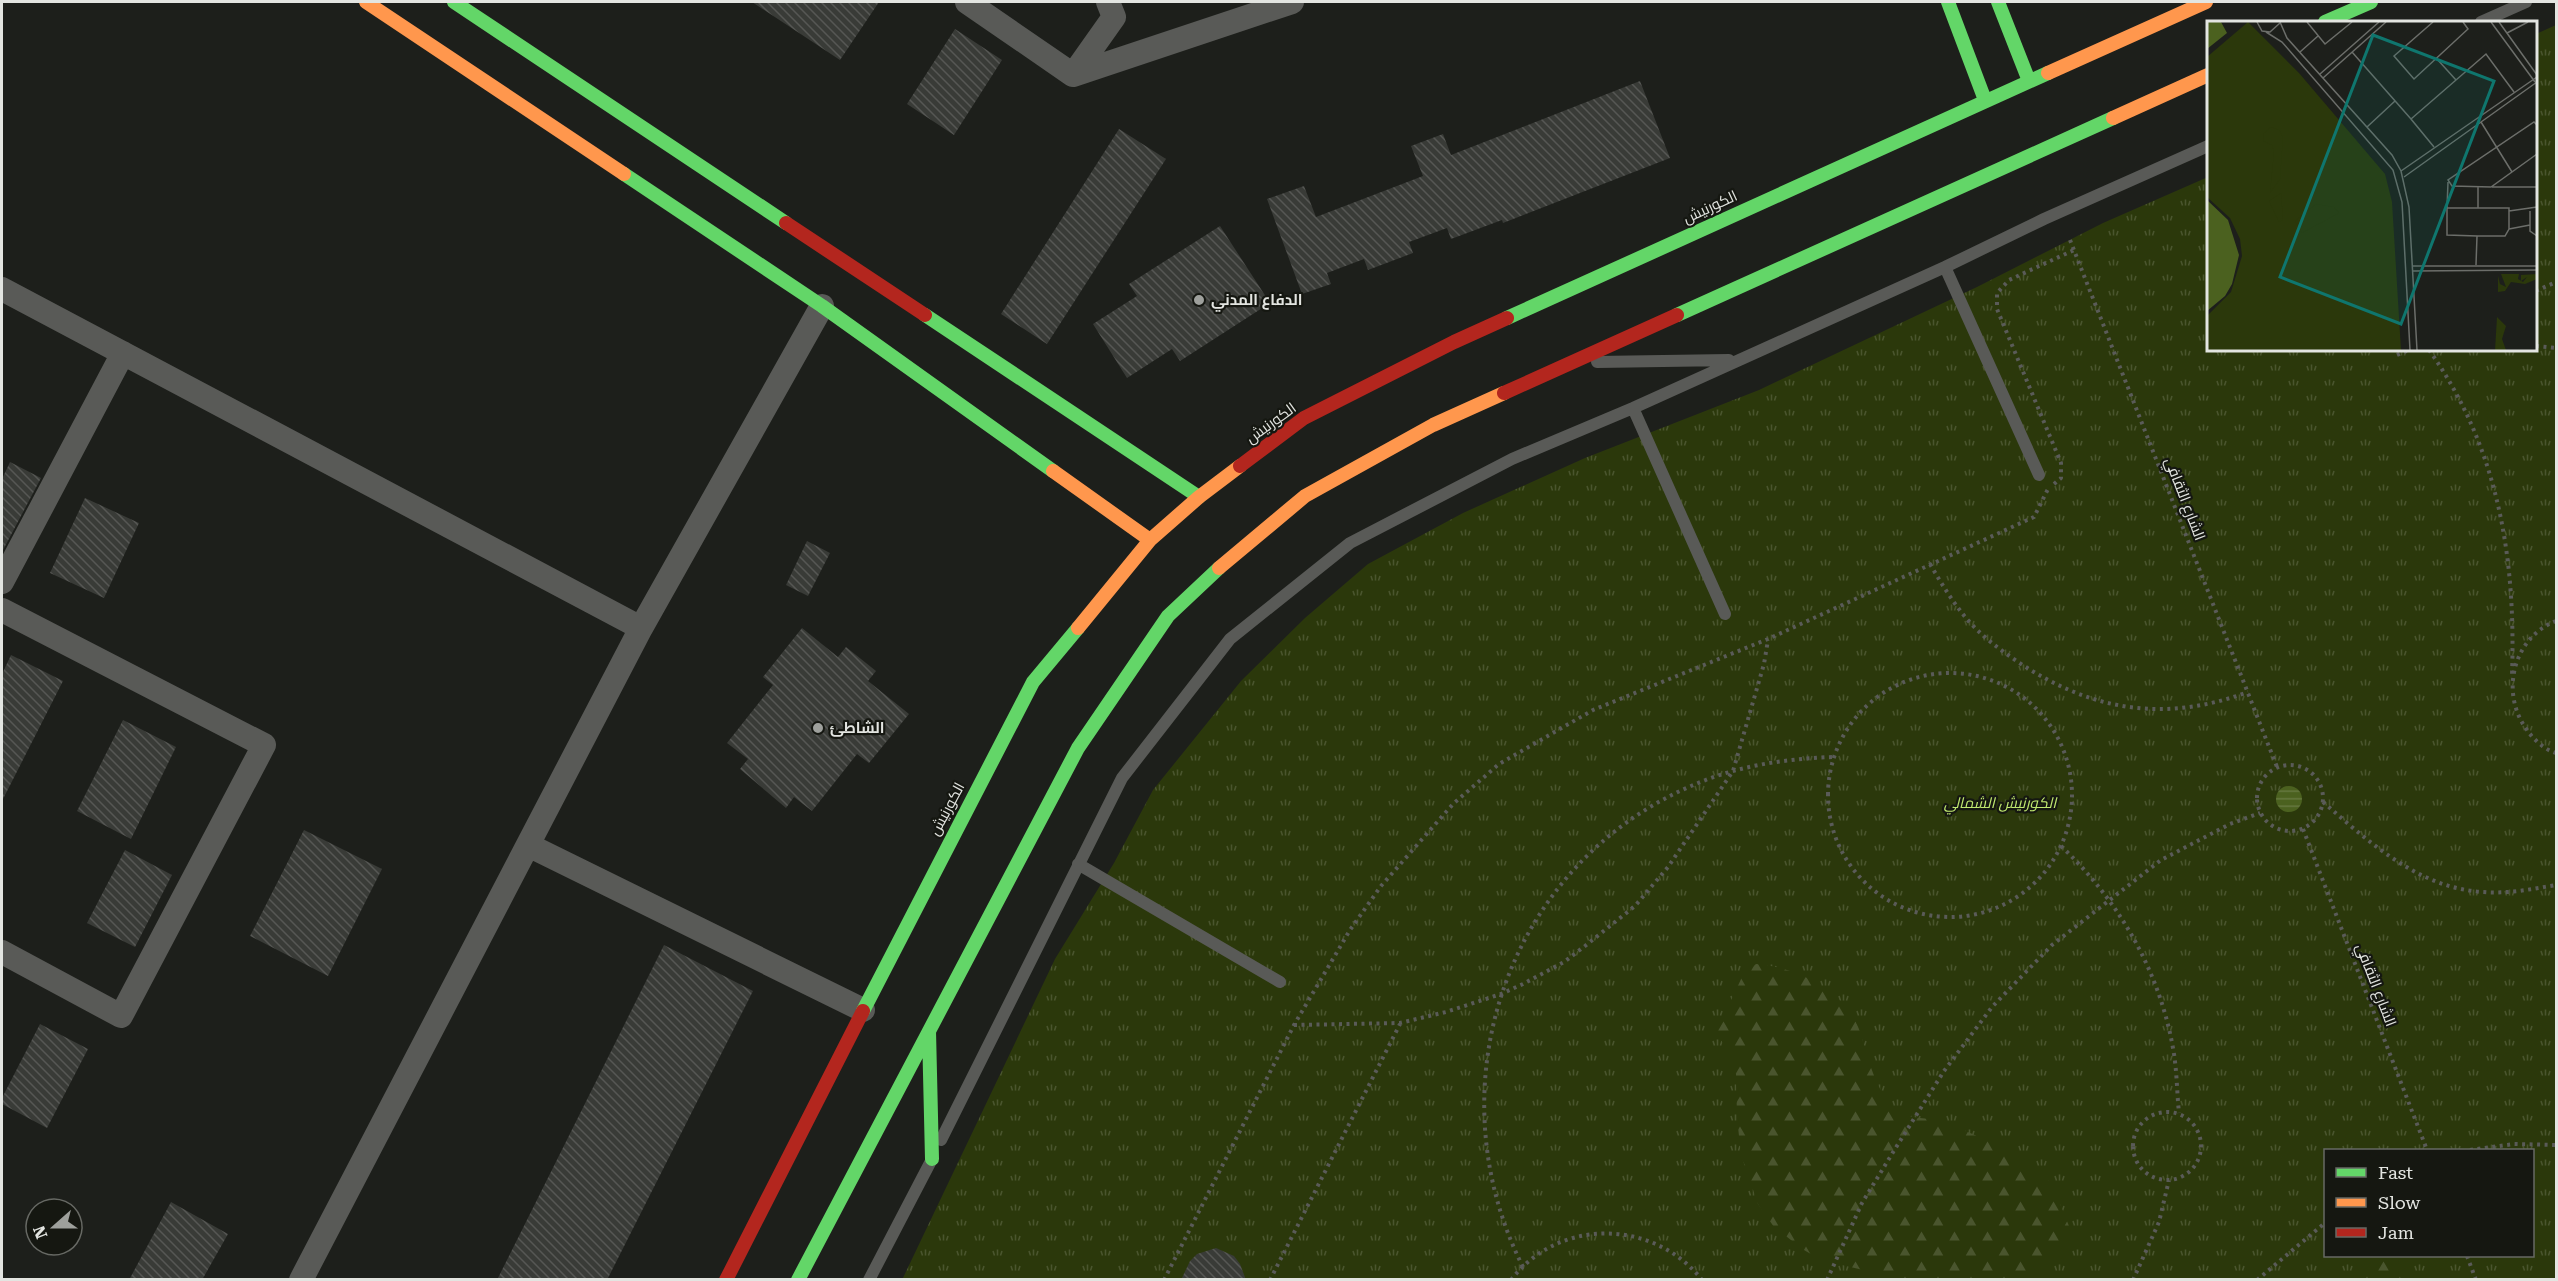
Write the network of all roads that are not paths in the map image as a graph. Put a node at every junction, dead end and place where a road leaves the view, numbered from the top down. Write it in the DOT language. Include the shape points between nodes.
graph roads {
  1 [pos="366,2"];
  2 [pos="454,2"];
  3 [pos="967,2"];
  4 [pos="1108,2"];
  5 [pos="1292,2"];
  6 [pos="1948,2"];
  7 [pos="1998,2"];
  8 [pos="2206,2"];
  9 [pos="2371,2"];
  10 [pos="2526,2"];
  11 [pos="2327,21"];
  12 [pos="2483,21"];
  13 [pos="1072,75"];
  14 [pos="2207,75"];
  15 [pos="2029,81"];
  16 [pos="1985,100"];
  17 [pos="2207,146"];
  18 [pos="1945,267"];
  19 [pos="2,289"];
  20 [pos="822,306"];
  21 [pos="123,353"];
  22 [pos="1736,360"];
  23 [pos="1572,362"];
  24 [pos="1633,408"];
  25 [pos="2039,475"];
  26 [pos="1199,497"];
  27 [pos="1150,540"];
  28 [pos="2,582"];
  29 [pos="2,610"];
  30 [pos="1725,614"];
  31 [pos="641,628"];
  32 [pos="528,845"];
  33 [pos="1078,864"];
  34 [pos="2,952"];
  35 [pos="1280,982"];
  36 [pos="863,1010"];
  37 [pos="929,1029"];
  38 [pos="932,1159"];
  39 [pos="302,1280"];
  40 [pos="726,1280"];
  41 [pos="798,1280"];
  42 [pos="869,1280"];
  1 -- 20 [label="main road"];
  2 -- 26 [label="main road"];
  3 -- 13 [label="street"];
  4 -- 13 [label="street" via="1114,17"];
  5 -- 13 [label="street"];
  6 -- 16 [label="main road"];
  7 -- 15 [label="main road"];
  8 -- 15 [label="main road, الكورنيش"];
  9 -- 11 [label="main road"];
  10 -- 12 [label="lane"];
  14 -- 23 [label="main road"];
  15 -- 16 [label="main road, الكورنيش"];
  16 -- 26 [label="main road, الكورنيش" via="1434,352 1304,418"];
  17 -- 18 [label="lane"];
  18 -- 22 [label="lane"];
  18 -- 25 [label="lane"];
  19 -- 21 [label="street"];
  20 -- 27 [label="main road"];
  20 -- 31 [label="street"];
  21 -- 28 [label="street"];
  21 -- 31 [label="street"];
  22 -- 23 [label="lane"];
  22 -- 24 [label="lane"];
  23 -- 37 [label="main road" via="1434,425 1305,496 1168,616 1078,748"];
  24 -- 30 [label="lane"];
  24 -- 33 [label="lane" via="1512,459 1350,543 1230,639 1122,778"];
  26 -- 27 [label="main road, الكورنيش"];
  27 -- 36 [label="main road, الكورنيش" via="1033,682"];
  29 -- 34 [label="street" via="264,745 121,1016"];
  31 -- 32 [label="street"];
  32 -- 36 [label="street"];
  32 -- 39 [label="street"];
  33 -- 35 [label="lane"];
  33 -- 38 [label="lane"];
  36 -- 40 [label="main road, الكورنيش"];
  37 -- 38 [label="main road"];
  37 -- 41 [label="main road"];
  38 -- 42 [label="lane"];
}
